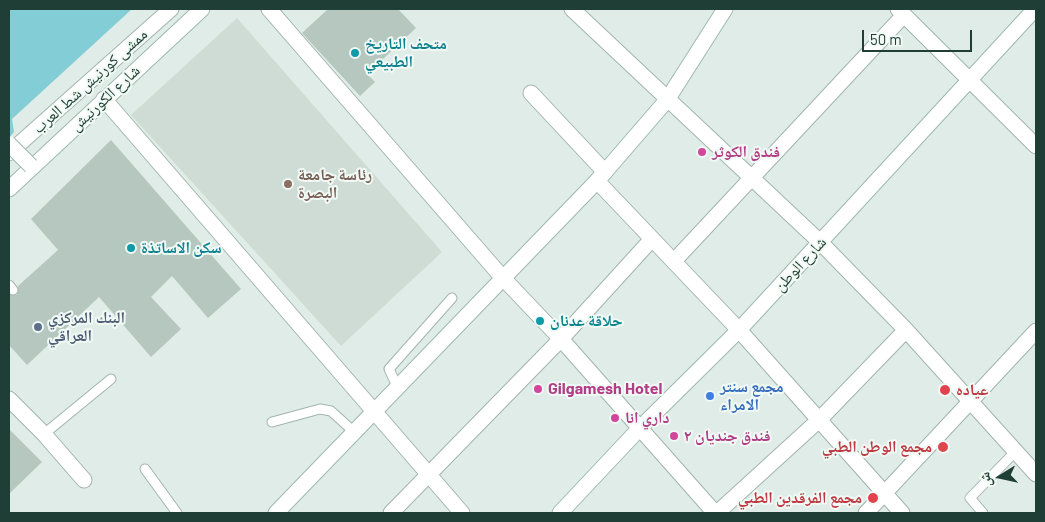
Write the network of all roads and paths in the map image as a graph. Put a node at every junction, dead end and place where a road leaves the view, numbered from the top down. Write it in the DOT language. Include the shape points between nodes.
graph roads {
  1 [pos="171,9"];
  2 [pos="202,9"];
  3 [pos="269,9"];
  4 [pos="572,9"];
  5 [pos="725,9"];
  6 [pos="1035,9"];
  7 [pos="901,12"];
  8 [pos="970,79"];
  9 [pos="531,92"];
  10 [pos="104,99"];
  11 [pos="667,100"];
  12 [pos="9,144"];
  13 [pos="1036,146"];
  14 [pos="9,153"];
  15 [pos="31,166"];
  16 [pos="601,176"];
  17 [pos="751,178"];
  18 [pos="9,189"];
  19 [pos="652,239"];
  20 [pos="820,242"];
  21 [pos="674,261"];
  22 [pos="502,277"];
  23 [pos="452,298"];
  24 [pos="739,330"];
  25 [pos="906,330"];
  26 [pos="1036,331"];
  27 [pos="561,339"];
  28 [pos="111,379"];
  29 [pos="397,386"];
  30 [pos="9,399"];
  31 [pos="971,402"];
  32 [pos="373,411"];
  33 [pos="819,420"];
  34 [pos="272,422"];
  35 [pos="640,428"];
  36 [pos="353,431"];
  37 [pos="44,434"];
  38 [pos="1016,451"];
  39 [pos="145,469"];
  40 [pos="429,474"];
  41 [pos="1036,474"];
  42 [pos="84,480"];
  43 [pos="885,494"];
  44 [pos="177,513"];
  45 [pos="276,513"];
  46 [pos="391,513"];
  47 [pos="462,513"];
  48 [pos="560,513"];
  49 [pos="716,513"];
  50 [pos="866,513"];
  51 [pos="902,513"];
  52 [pos="983,513"];
  1 -- 14 [label="street, ممشى كورنيش شط العرب"];
  2 -- 10 [label="street, شارع الكورنيش"];
  3 -- 22 [label="street"];
  4 -- 11 [label="street"];
  5 -- 11 [label="street"];
  6 -- 8 [label="street, شارع الوطن"];
  7 -- 8 [label="street"];
  7 -- 17 [label="street"];
  8 -- 13 [label="street"];
  8 -- 20 [label="street, شارع الوطن"];
  9 -- 16 [label="street"];
  10 -- 15 [label="street, شارع الكورنيش"];
  10 -- 32 [label="street"];
  11 -- 16 [label="street"];
  11 -- 17 [label="street"];
  12 -- 15 [label="street, bridge"];
  15 -- 18 [label="street, شارع الكورنيش"];
  16 -- 19 [label="street"];
  16 -- 22 [label="street"];
  17 -- 20 [label="street"];
  17 -- 21 [label="street"];
  19 -- 21 [label="street"];
  19 -- 27 [label="street"];
  20 -- 24 [label="street, شارع الوطن"];
  20 -- 25 [label="street"];
  21 -- 24 [label="street"];
  22 -- 27 [label="street"];
  22 -- 29 [label="street"];
  23 -- 29 [label="lane" via="389,369"];
  24 -- 33 [label="street"];
  24 -- 35 [label="street, شارع الوطن"];
  25 -- 31 [label="street"];
  25 -- 33 [label="street"];
  26 -- 31 [label="street"];
  27 -- 35 [label="street"];
  27 -- 40 [label="street"];
  28 -- 37 [label="lane"];
  29 -- 32 [label="street"];
  30 -- 37 [label="street"];
  31 -- 38 [label="street"];
  31 -- 43 [label="street"];
  32 -- 36 [label="street"];
  32 -- 40 [label="street"];
  33 -- 43 [label="street"];
  33 -- 49 [label="street"];
  34 -- 36 [label="lane" via="320,409 330,411"];
  35 -- 48 [label="street, شارع الوطن"];
  35 -- 49 [label="street"];
  36 -- 45 [label="street"];
  37 -- 42 [label="street"];
  38 -- 41 [label="street"];
  38 -- 52 [label="lane" via="970,498"];
  39 -- 44 [label="lane"];
  40 -- 46 [label="street"];
  40 -- 47 [label="street"];
  43 -- 50 [label="street"];
  43 -- 51 [label="street"];
}
